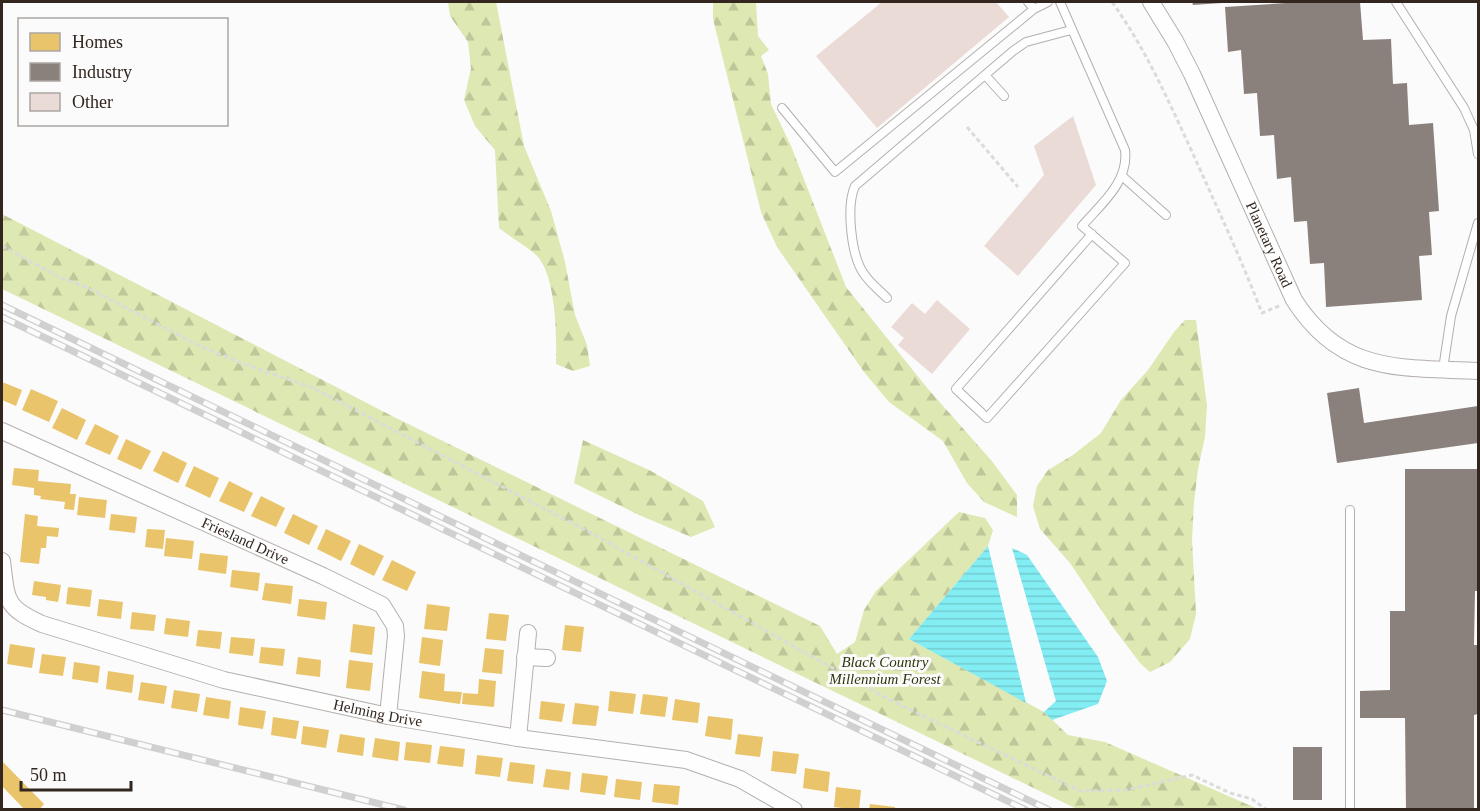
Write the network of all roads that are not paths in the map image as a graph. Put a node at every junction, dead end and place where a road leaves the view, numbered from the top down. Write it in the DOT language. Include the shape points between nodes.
graph roads {
  1 [pos="1028,2"];
  2 [pos="1048,2"];
  3 [pos="1060,2"];
  4 [pos="1151,2"];
  5 [pos="1396,2"];
  6 [pos="1034,9"];
  7 [pos="1071,30"];
  8 [pos="985,75"];
  9 [pos="1004,96"];
  10 [pos="782,108"];
  11 [pos="1479,154"];
  12 [pos="1122,176"];
  13 [pos="1166,215"];
  14 [pos="1479,223"];
  15 [pos="1092,234"];
  16 [pos="887,298"];
  17 [pos="1443,369"];
  18 [pos="1479,371"];
  19 [pos="2,431"];
  20 [pos="1350,510"];
  21 [pos="2,561"];
  22 [pos="528,633"];
  23 [pos="525,657"];
  24 [pos="547,658"];
  25 [pos="388,716"];
  26 [pos="518,738"];
  27 [pos="794,810"];
  28 [pos="1350,810"];
  1 -- 6 [label="lane"];
  2 -- 6 [label="lane"];
  3 -- 7 [label="lane"];
  4 -- 17 [label="street, Planetary Road" via="1192,74 1294,300 1316,330 1352,355 1377,364"];
  5 -- 11 [label="lane" via="1464,108"];
  6 -- 10 [label="lane" via="835,172"];
  7 -- 8 [label="lane" via="1026,42"];
  7 -- 12 [label="lane" via="1125,150"];
  8 -- 9 [label="lane"];
  8 -- 16 [label="lane" via="855,186 850,197 856,261"];
  12 -- 13 [label="lane"];
  12 -- 15 [label="lane" via="1082,226"];
  14 -- 17 [label="lane" via="1451,316"];
  15 -- 15 [label="lane" via="1125,263 987,418 956,389"];
  17 -- 18 [label="street, Planetary Road"];
  19 -- 25 [label="street, Friesland Drive" via="382,605 395,626 396,636"];
  20 -- 28 [label="lane"];
  21 -- 25 [label="street, Helming Drive" via="6,593 12,606 42,624 224,681"];
  22 -- 23 [label="street"];
  23 -- 24 [label="street"];
  23 -- 26 [label="street"];
  25 -- 26 [label="street, Helming Drive"];
  26 -- 27 [label="street, Helming Drive" via="686,760 740,779"];
}
